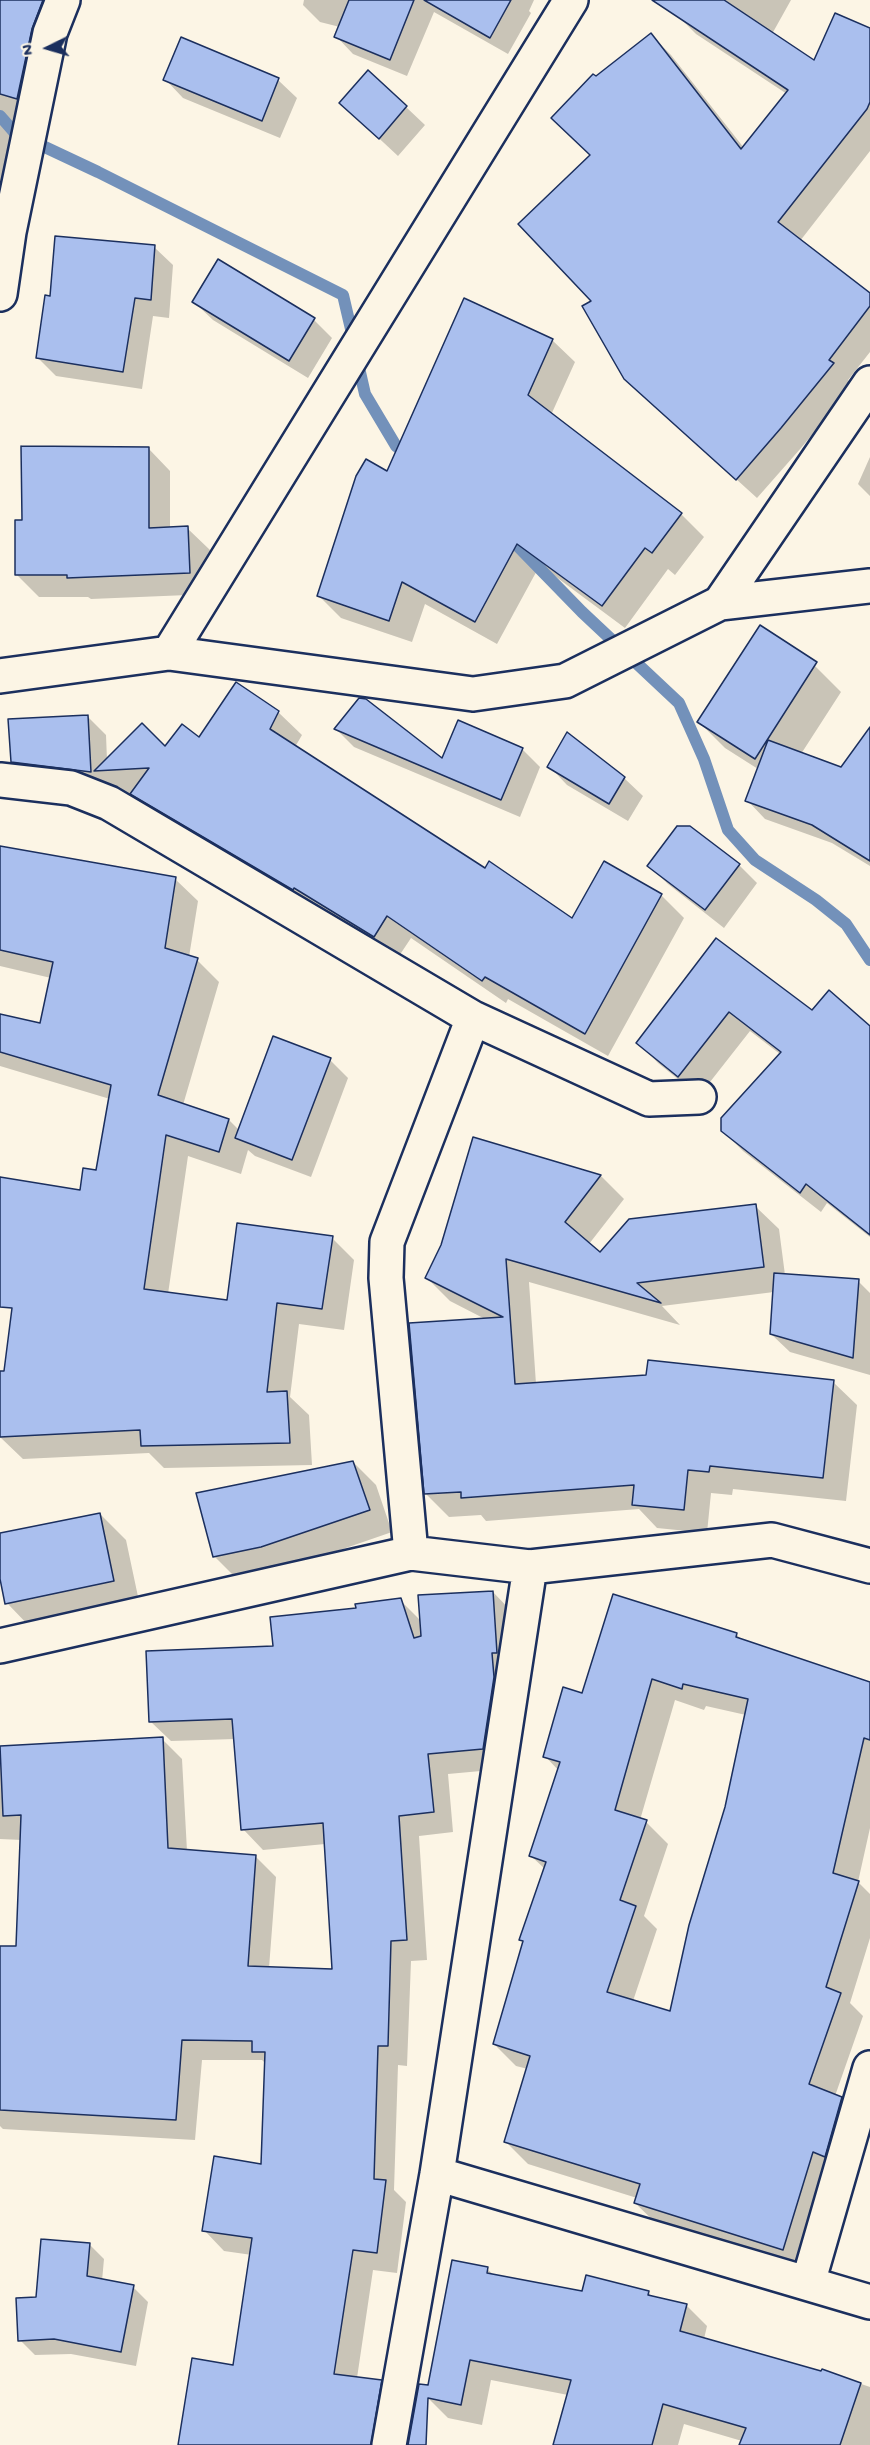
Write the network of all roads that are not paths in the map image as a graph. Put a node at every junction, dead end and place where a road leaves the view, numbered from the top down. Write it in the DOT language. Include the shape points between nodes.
graph roads {
  1 [pos="63,0"];
  2 [pos="571,0"];
  3 [pos="0,294"];
  4 [pos="870,383"];
  5 [pos="870,586"];
  6 [pos="720,603"];
  7 [pos="170,653"];
  8 [pos="0,676"];
  9 [pos="0,780"];
  10 [pos="473,1018"];
  11 [pos="699,1097"];
  12 [pos="411,1553"];
  13 [pos="870,1566"];
  14 [pos="530,1567"];
  15 [pos="0,1646"];
  16 [pos="870,2068"];
  17 [pos="437,2174"];
  18 [pos="808,2283"];
  19 [pos="870,2302"];
  20 [pos="389,2445"];
  1 -- 3 [label="street" via="50,33 9,231"];
  2 -- 7 [label="street"];
  4 -- 6 [label="street"];
  5 -- 6 [label="street"];
  6 -- 7 [label="street" via="565,681 473,694"];
  7 -- 8 [label="street"];
  9 -- 10 [label="street" via="70,788 109,803"];
  10 -- 11 [label="street" via="649,1099"];
  10 -- 12 [label="street" via="387,1242 386,1278"];
  12 -- 14 [label="street"];
  12 -- 15 [label="street"];
  13 -- 14 [label="street" via="771,1540"];
  14 -- 17 [label="street"];
  16 -- 18 [label="street"];
  17 -- 18 [label="street"];
  17 -- 20 [label="street"];
  18 -- 19 [label="street"];
}
